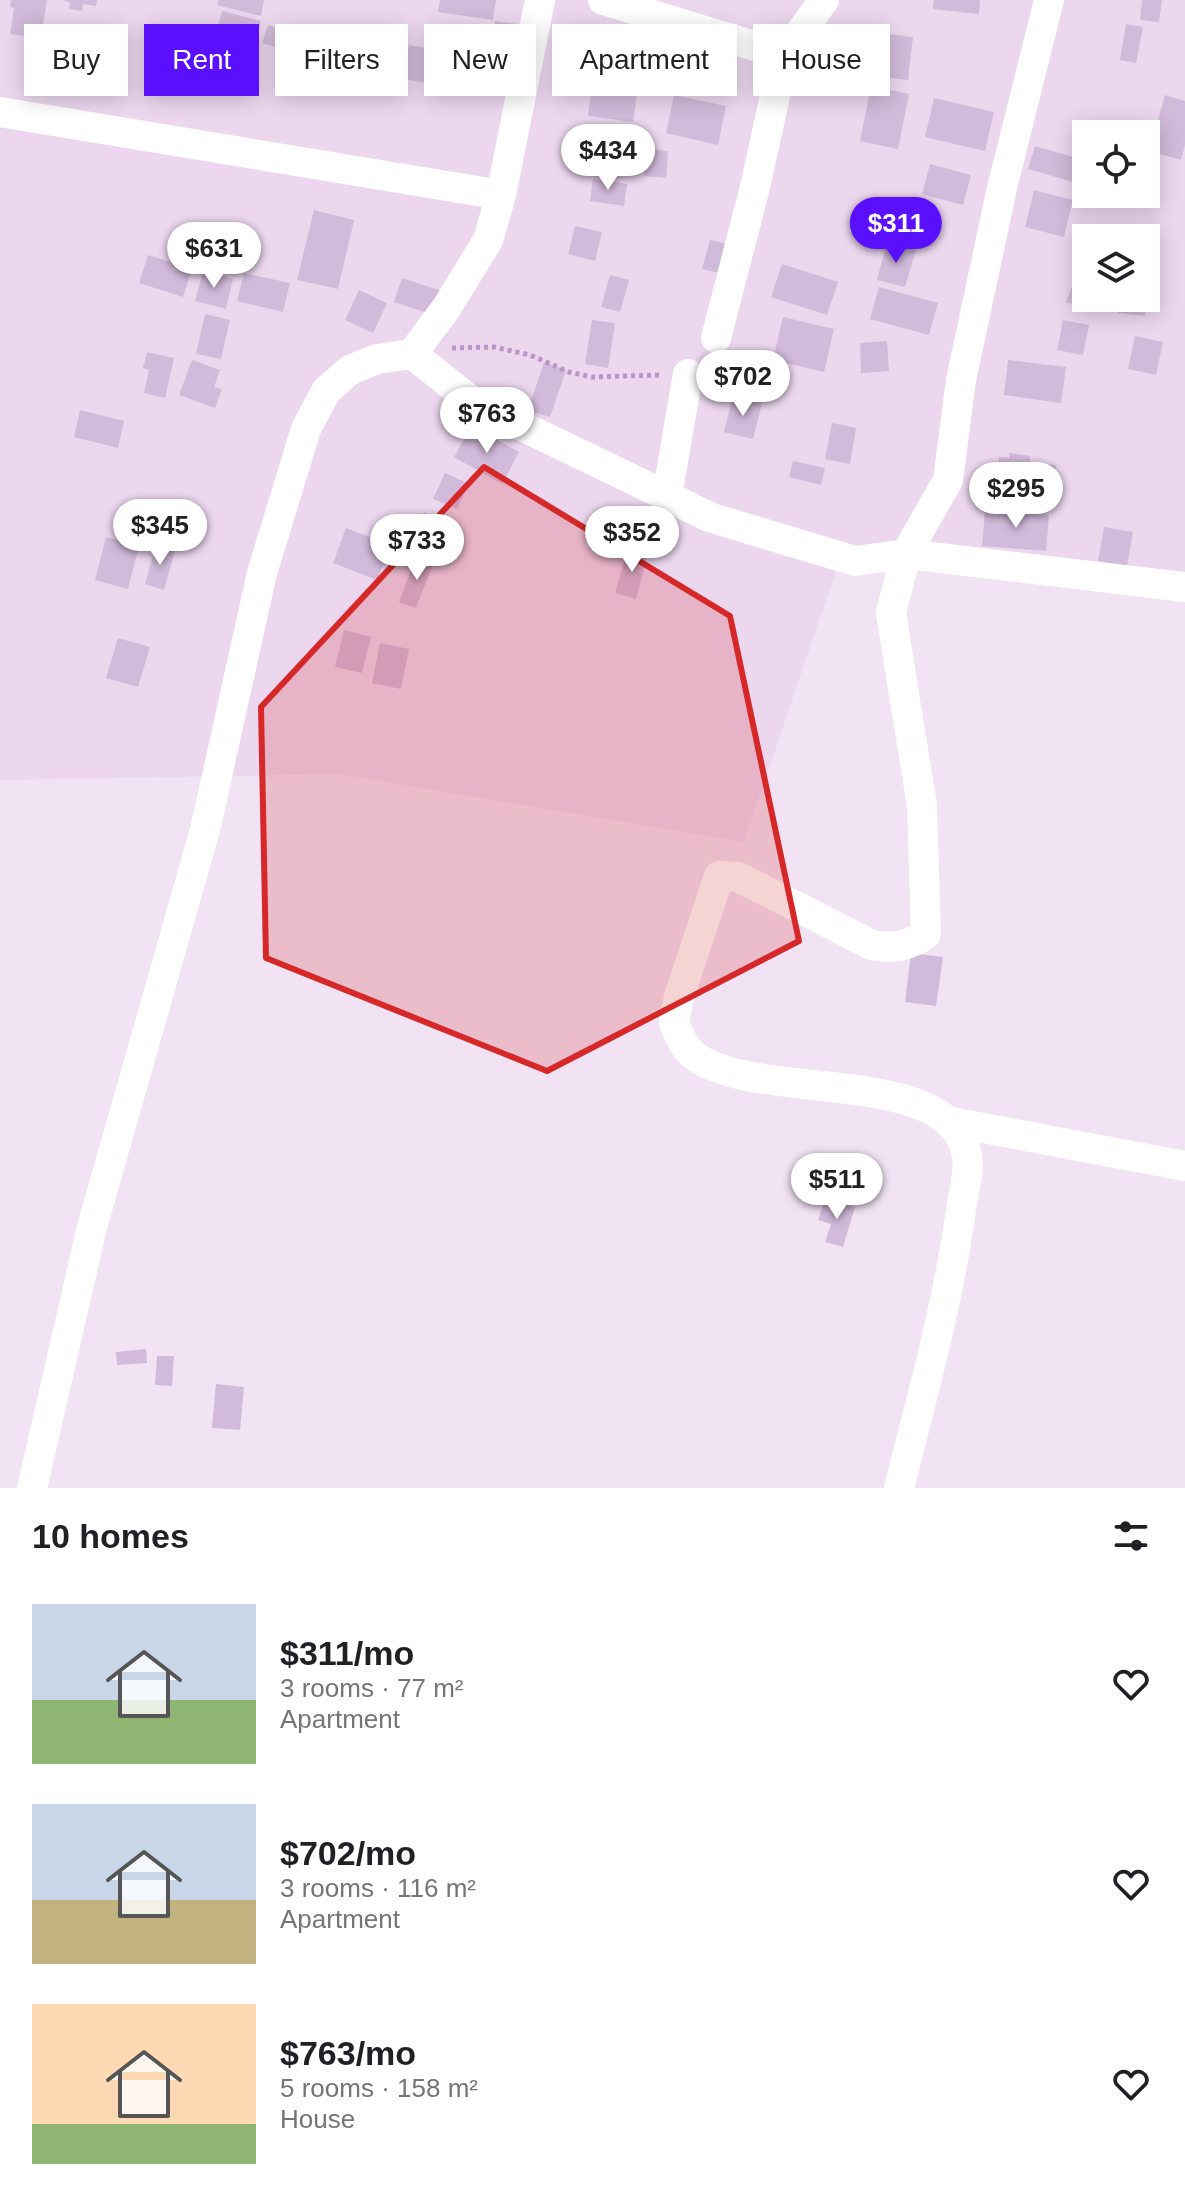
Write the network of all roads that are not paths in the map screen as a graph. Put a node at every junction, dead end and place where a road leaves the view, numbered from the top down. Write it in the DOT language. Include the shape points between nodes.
graph roads {
  1 [pos="540,0"];
  2 [pos="603,0"];
  3 [pos="824,0"];
  4 [pos="1049,0"];
  5 [pos="807,24"];
  6 [pos="753,46"];
  7 [pos="775,96"];
  8 [pos="0,112"];
  9 [pos="501,195"];
  10 [pos="716,338"];
  11 [pos="412,354"];
  12 [pos="688,374"];
  13 [pos="667,496"];
  14 [pos="906,554"];
  15 [pos="1185,587"];
  16 [pos="951,1122"];
  17 [pos="1185,1166"];
  18 [pos="32,1488"];
  19 [pos="899,1488"];
  1 -- 9 [label="street"];
  2 -- 6 [label="street"];
  3 -- 5 [label="street"];
  4 -- 14 [label="street" via="961,380 948,480"];
  7 -- 10 [label="street"];
  8 -- 9 [label="street"];
  9 -- 11 [label="street" via="488,240"];
  11 -- 13 [label="street" via="474,403"];
  11 -- 18 [label="street" via="350,370 326,391 306,429 262,573 205,830 92,1227"];
  12 -- 13 [label="street"];
  13 -- 14 [label="street" via="709,517 855,561"];
  14 -- 15 [label="street"];
  14 -- 16 [label="street" via="891,613 922,806 926,934 903,945 872,945 738,877 719,876 674,1022 692,1054 727,1071 888,1096 927,1107"];
  16 -- 17 [label="street"];
  16 -- 19 [label="street" via="968,1160 957,1238"];
}
